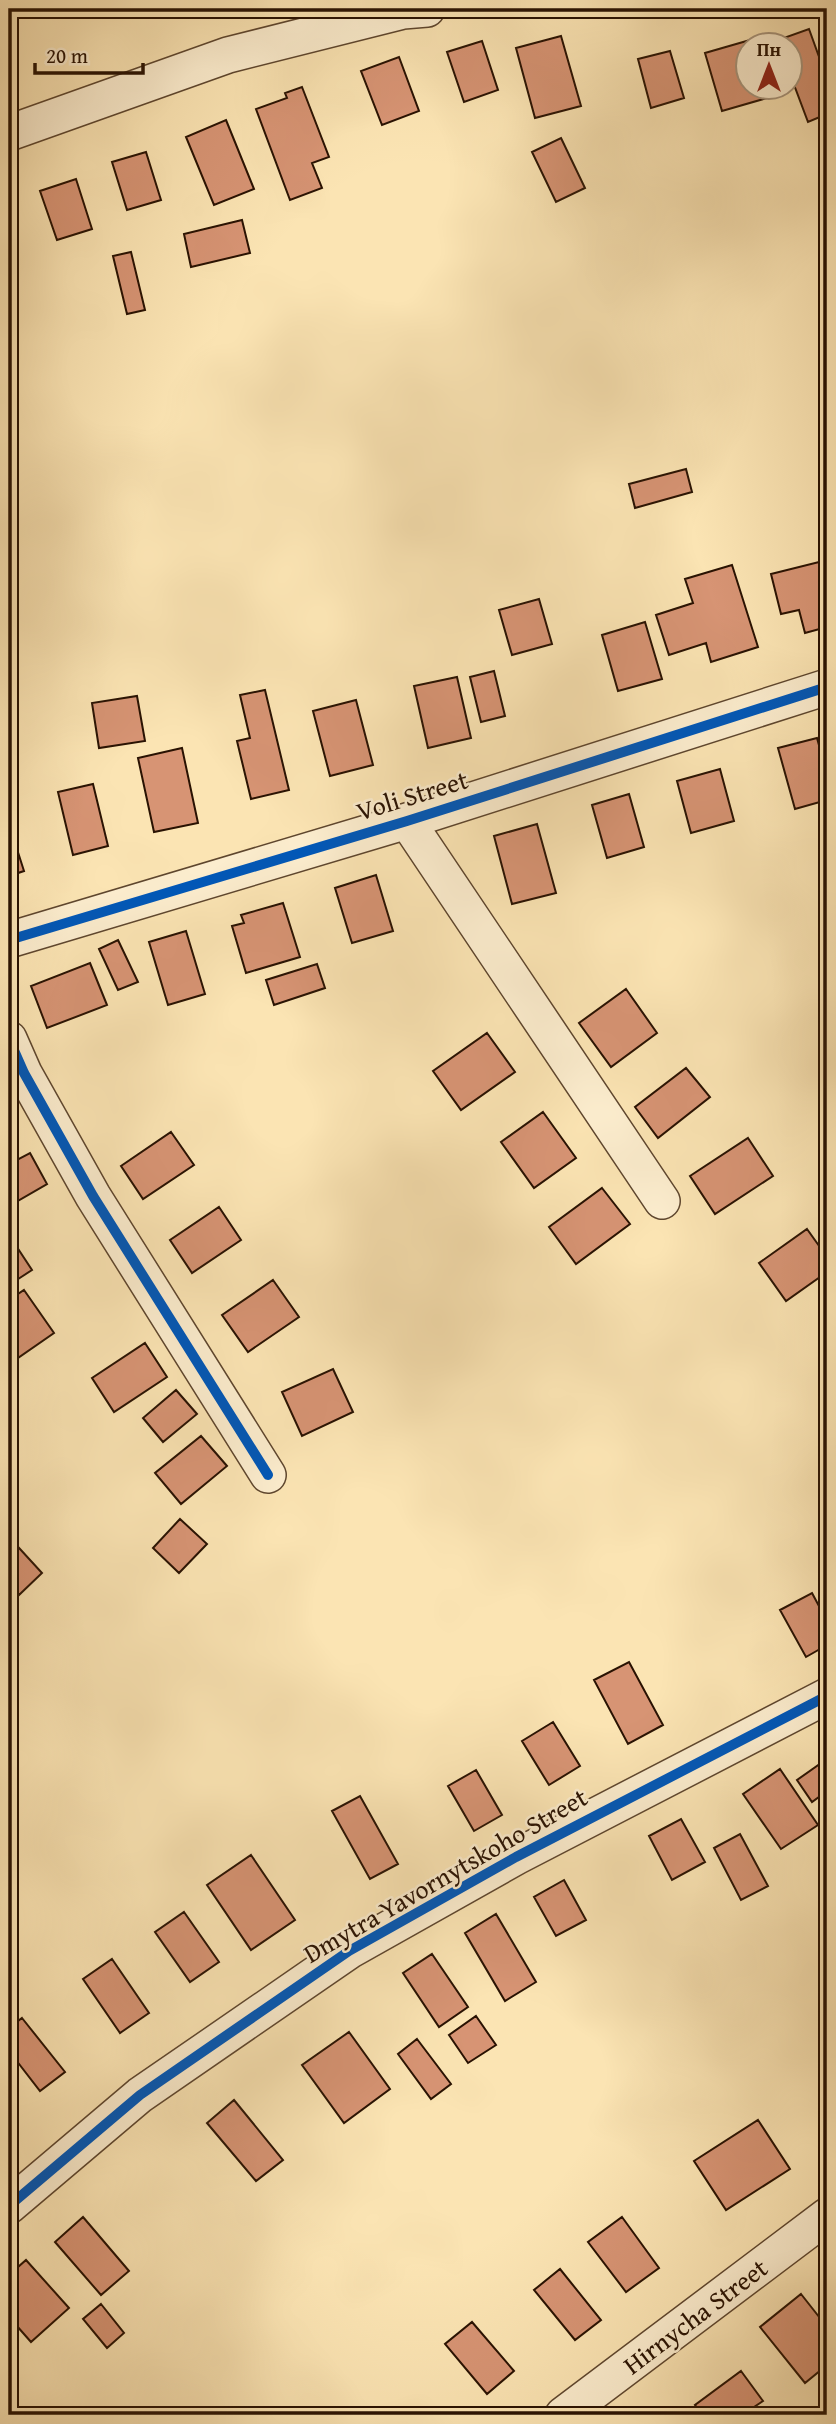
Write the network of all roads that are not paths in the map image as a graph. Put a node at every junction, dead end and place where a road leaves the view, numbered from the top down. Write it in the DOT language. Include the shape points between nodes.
graph roads {
  1 [pos="411,10"];
  2 [pos="9,132"];
  3 [pos="827,687"];
  4 [pos="407,821"];
  5 [pos="9,940"];
  6 [pos="9,1039"];
  7 [pos="662,1201"];
  8 [pos="268,1475"];
  9 [pos="827,1696"];
  10 [pos="17,2186"];
  11 [pos="827,2216"];
  12 [pos="563,2415"];
  1 -- 2 [label="street" via="228,55"];
  3 -- 4 [label="street, Voli Street"];
  4 -- 5 [label="street, Voli Street"];
  4 -- 7 [label="street"];
  6 -- 8 [label="street" via="93,1196"];
  9 -- 10 [label="street, Dmytra Yavornytskoho Street" via="516,1857 349,1951"];
  11 -- 12 [label="street, Hirnycha Street"];
}
